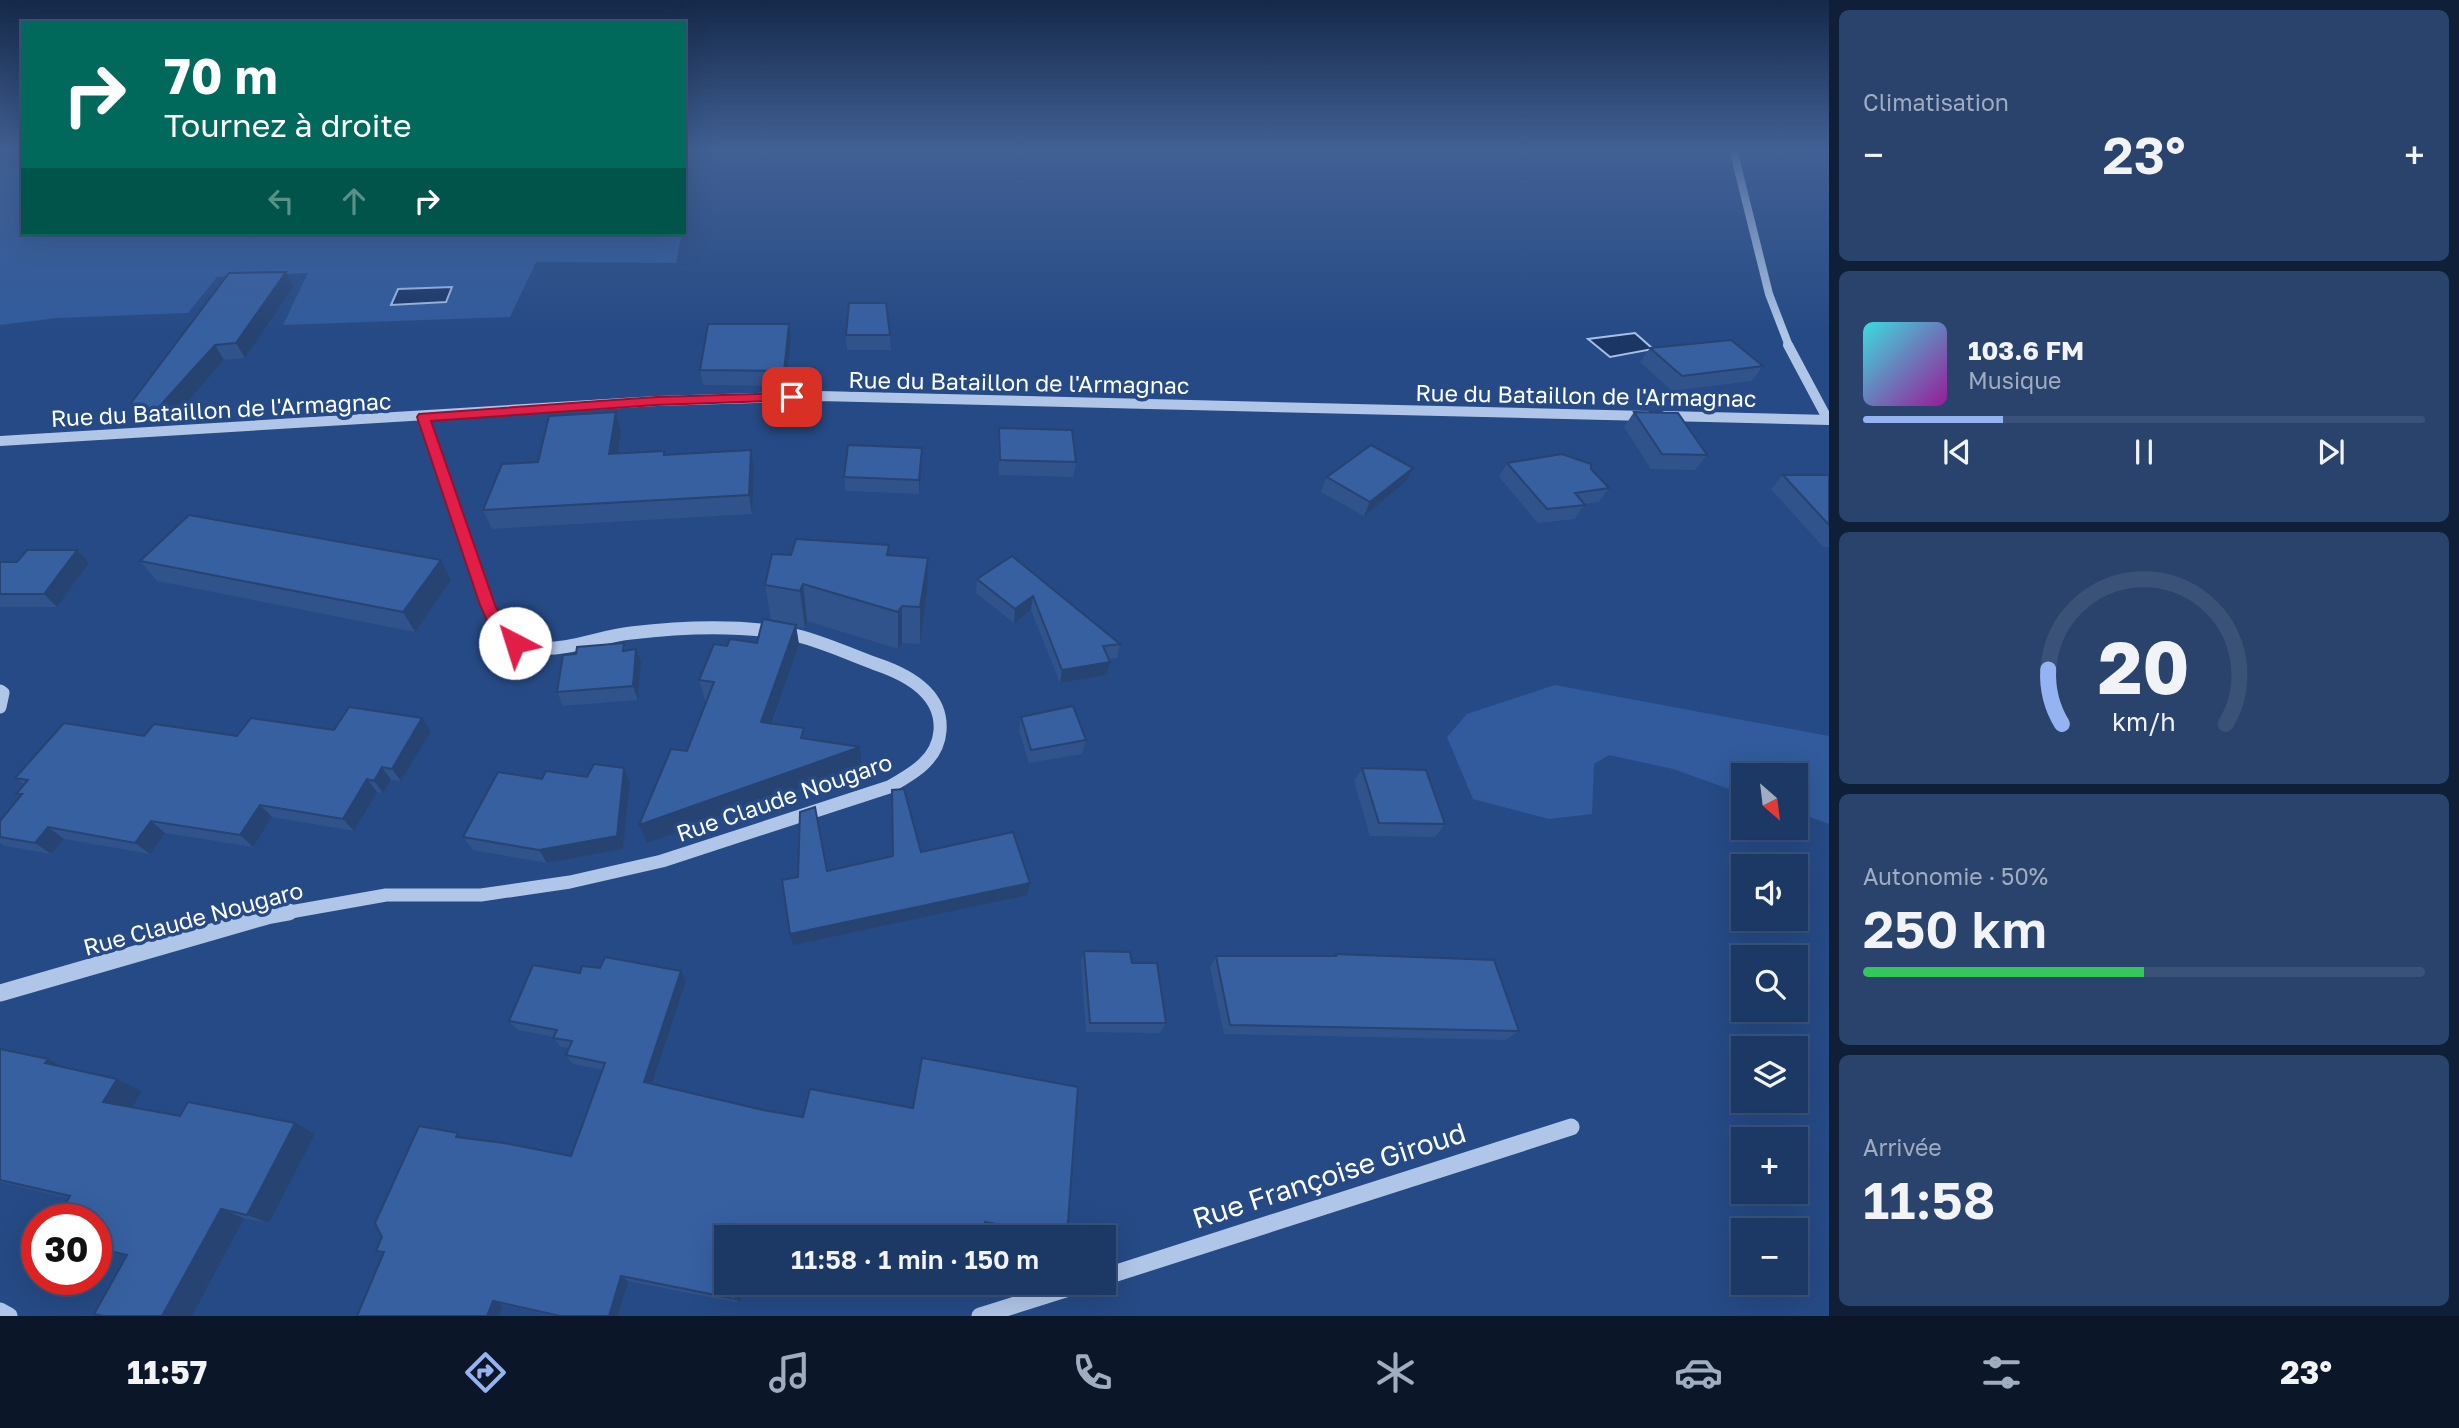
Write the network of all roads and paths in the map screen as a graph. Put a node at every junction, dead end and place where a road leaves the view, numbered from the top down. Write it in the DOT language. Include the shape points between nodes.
graph roads {
  1 [pos="1751,210"];
  2 [pos="423,417"];
  3 [pos="1829,420"];
  4 [pos="0,442"];
  5 [pos="0,691"];
  6 [pos="0,707"];
  7 [pos="0,993"];
  8 [pos="1572,1127"];
  9 [pos="1116,1273"];
  10 [pos="1046,1295"];
  11 [pos="0,1311"];
  12 [pos="9,1316"];
  13 [pos="979,1316"];
  1 -- 3 [label="street" via="1770,296 1794,362"];
  2 -- 3 [label="street, Rue du Bataillon de l'Armagnac" via="656,401 819,396"];
  2 -- 4 [label="street, Rue du Bataillon de l'Armagnac"];
  2 -- 7 [label="street, Rue Claude Nougaro" via="488,605 497,625 515,643 539,648 630,633 783,633 898,671 929,692 941,718 938,746 922,769 889,787 662,861 570,882 481,895 386,895 267,916"];
  5 -- 6 [label="street"];
  8 -- 9 [label="street, Rue Françoise Giroud"];
  10 -- 13 [label="street"];
  11 -- 12 [label="street"];
}
